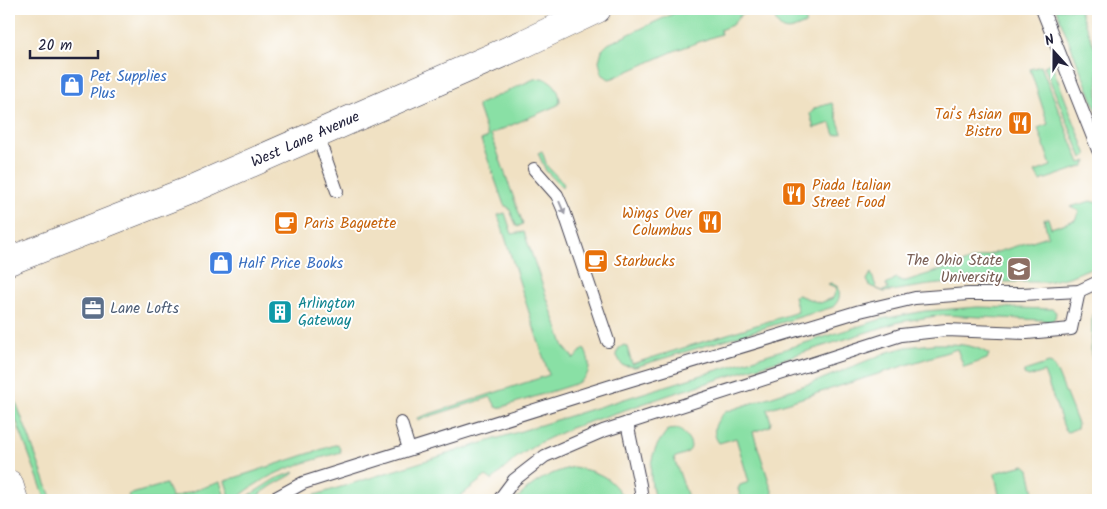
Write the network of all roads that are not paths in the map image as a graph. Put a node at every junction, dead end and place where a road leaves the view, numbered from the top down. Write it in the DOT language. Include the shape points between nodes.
graph roads {
  1 [pos="597,9"];
  2 [pos="1042,9"];
  3 [pos="317,134"];
  4 [pos="1098,150"];
  5 [pos="534,169"];
  6 [pos="337,191"];
  7 [pos="9,261"];
  8 [pos="1098,282"];
  9 [pos="1079,291"];
  10 [pos="608,341"];
  11 [pos="401,423"];
  12 [pos="627,423"];
  13 [pos="409,449"];
  14 [pos="9,484"];
  15 [pos="14,500"];
  16 [pos="272,500"];
  17 [pos="499,500"];
  18 [pos="642,500"];
  1 -- 3 [label="main road, West Lane Avenue"];
  2 -- 4 [label="lane"];
  3 -- 6 [label="lane"];
  3 -- 7 [label="main road, West Lane Avenue" via="185,192"];
  5 -- 10 [label="lane, one-way" via="557,195 564,211"];
  8 -- 9 [label="lane"];
  9 -- 12 [label="lane" via="1071,329 1027,333 946,330 901,335"];
  9 -- 13 [label="lane" via="915,298 850,314"];
  11 -- 13 [label="lane"];
  12 -- 17 [label="lane" via="545,456 514,480"];
  12 -- 18 [label="lane"];
  13 -- 16 [label="lane" via="303,482"];
  14 -- 15 [label="main road"];
}
